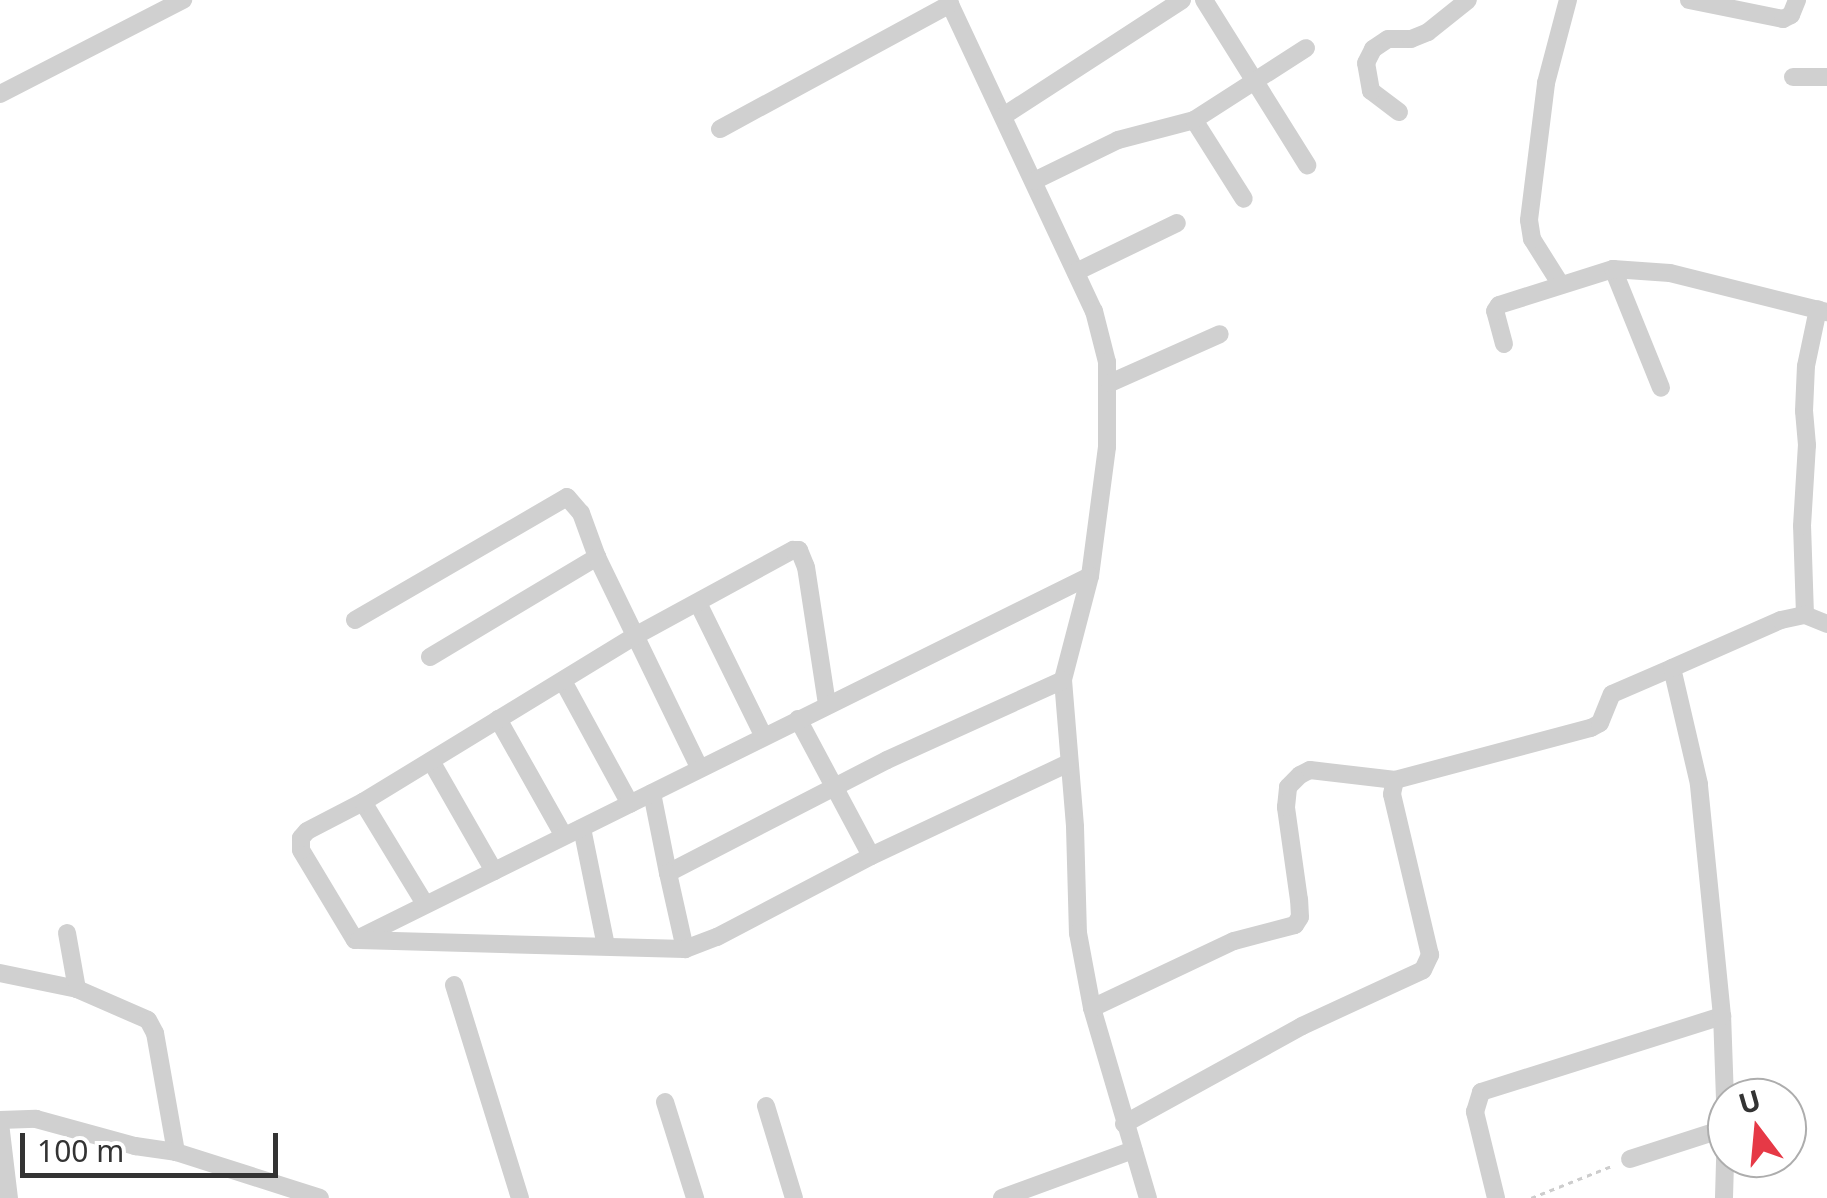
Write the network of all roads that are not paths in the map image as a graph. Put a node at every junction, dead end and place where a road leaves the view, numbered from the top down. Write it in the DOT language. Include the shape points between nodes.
graph roads {
  1 [pos="183,0"];
  2 [pos="1182,0"];
  3 [pos="1204,0"];
  4 [pos="1468,0"];
  5 [pos="1568,0"];
  6 [pos="1690,0"];
  7 [pos="1797,0"];
  8 [pos="949,2"];
  9 [pos="1306,48"];
  10 [pos="1793,77"];
  11 [pos="1827,78"];
  12 [pos="1254,81"];
  13 [pos="0,94"];
  14 [pos="1399,112"];
  15 [pos="1005,116"];
  16 [pos="1194,120"];
  17 [pos="720,129"];
  18 [pos="1308,165"];
  19 [pos="1034,181"];
  20 [pos="1244,199"];
  21 [pos="1177,222"];
  22 [pos="1613,269"];
  23 [pos="1076,272"];
  24 [pos="1560,285"];
  25 [pos="1822,310"];
  26 [pos="1220,334"];
  27 [pos="1504,344"];
  28 [pos="1110,383"];
  29 [pos="1661,388"];
  30 [pos="1808,445"];
  31 [pos="1827,447"];
  32 [pos="596,557"];
  33 [pos="1090,576"];
  34 [pos="698,603"];
  35 [pos="1806,615"];
  36 [pos="355,620"];
  37 [pos="1827,624"];
  38 [pos="635,636"];
  39 [pos="430,657"];
  40 [pos="1672,668"];
  41 [pos="1063,680"];
  42 [pos="562,681"];
  43 [pos="827,704"];
  44 [pos="798,718"];
  45 [pos="498,720"];
  46 [pos="763,735"];
  47 [pos="431,761"];
  48 [pos="1069,763"];
  49 [pos="699,767"];
  50 [pos="1396,780"];
  51 [pos="833,787"];
  52 [pos="652,793"];
  53 [pos="363,802"];
  54 [pos="630,804"];
  55 [pos="573,832"];
  56 [pos="871,856"];
  57 [pos="494,871"];
  58 [pos="668,872"];
  59 [pos="425,904"];
  60 [pos="67,933"];
  61 [pos="355,940"];
  62 [pos="606,946"];
  63 [pos="686,948"];
  64 [pos="0,973"];
  65 [pos="454,985"];
  66 [pos="77,989"];
  67 [pos="1092,1008"];
  68 [pos="1722,1016"];
  69 [pos="1724,1078"];
  70 [pos="665,1102"];
  71 [pos="766,1106"];
  72 [pos="0,1122"];
  73 [pos="1124,1124"];
  74 [pos="1707,1134"];
  75 [pos="1132,1150"];
  76 [pos="176,1152"];
  77 [pos="1630,1159"];
  78 [pos="9,1198"];
  79 [pos="320,1198"];
  80 [pos="520,1198"];
  81 [pos="695,1198"];
  82 [pos="794,1198"];
  83 [pos="1002,1198"];
  84 [pos="1148,1198"];
  85 [pos="1496,1198"];
  1 -- 13 [label="street"];
  2 -- 15 [label="street"];
  3 -- 12 [label="street"];
  4 -- 14 [label="street" via="1428,32 1388,39 1373,49 1366,63 1372,91"];
  5 -- 24 [label="street" via="1546,83 1529,220 1532,239"];
  6 -- 7 [label="street" via="1782,19"];
  8 -- 15 [label="street"];
  8 -- 17 [label="street"];
  9 -- 12 [label="street"];
  10 -- 11 [label="street"];
  12 -- 16 [label="street"];
  12 -- 18 [label="street"];
  15 -- 19 [label="street"];
  16 -- 19 [label="street" via="1118,140"];
  16 -- 20 [label="street"];
  19 -- 23 [label="street"];
  21 -- 23 [label="street"];
  22 -- 24 [label="street"];
  22 -- 25 [label="street" via="1670,273"];
  22 -- 29 [label="street"];
  23 -- 28 [label="street" via="1102,338"];
  24 -- 27 [label="street" via="1496,308"];
  25 -- 30 [label="street" via="1806,366"];
  26 -- 28 [label="street"];
  28 -- 33 [label="street"];
  30 -- 31 [label="street"];
  30 -- 35 [label="street" via="1802,526"];
  32 -- 36 [label="street" via="581,513 567,497"];
  32 -- 38 [label="street"];
  32 -- 39 [label="street"];
  33 -- 41 [label="street"];
  33 -- 43 [label="street"];
  34 -- 38 [label="street"];
  34 -- 43 [label="street" via="799,550"];
  34 -- 46 [label="street"];
  35 -- 37 [label="street"];
  35 -- 40 [label="street" via="1757,629"];
  38 -- 42 [label="street"];
  38 -- 49 [label="street"];
  40 -- 50 [label="street" via="1612,694 1596,726"];
  40 -- 68 [label="street" via="1699,784"];
  41 -- 48 [label="street"];
  41 -- 51 [label="street"];
  42 -- 45 [label="street"];
  42 -- 54 [label="street"];
  43 -- 44 [label="street"];
  44 -- 46 [label="street"];
  44 -- 51 [label="street"];
  45 -- 47 [label="street"];
  45 -- 55 [label="street"];
  46 -- 49 [label="street"];
  47 -- 53 [label="street"];
  47 -- 57 [label="street"];
  48 -- 56 [label="street"];
  48 -- 67 [label="street" via="1075,909"];
  49 -- 52 [label="street"];
  50 -- 67 [label="street" via="1310,770 1300,775 1288,787 1286,807 1299,900 1295,925 1234,940"];
  50 -- 73 [label="street" via="1392,794 1430,955 1423,970 1302,1026"];
  51 -- 56 [label="street"];
  51 -- 58 [label="street"];
  52 -- 54 [label="street"];
  52 -- 58 [label="street"];
  53 -- 59 [label="street"];
  53 -- 61 [label="street" via="307,831 300,846"];
  54 -- 55 [label="street"];
  55 -- 57 [label="street"];
  55 -- 62 [label="street"];
  56 -- 63 [label="street"];
  57 -- 59 [label="street"];
  58 -- 63 [label="street"];
  59 -- 61 [label="street"];
  60 -- 66 [label="street"];
  61 -- 62 [label="street"];
  62 -- 63 [label="street"];
  64 -- 66 [label="street"];
  65 -- 80 [label="street"];
  66 -- 76 [label="street" via="148,1020"];
  67 -- 73 [label="street"];
  68 -- 69 [label="street"];
  68 -- 85 [label="street" via="1481,1092 1475,1112"];
  70 -- 81 [label="street"];
  71 -- 82 [label="street"];
  72 -- 76 [label="street" via="36,1120"];
  72 -- 78 [label="street"];
  73 -- 75 [label="street"];
  74 -- 77 [label="street"];
  75 -- 83 [label="street"];
  75 -- 84 [label="street"];
  76 -- 79 [label="street"];
}
